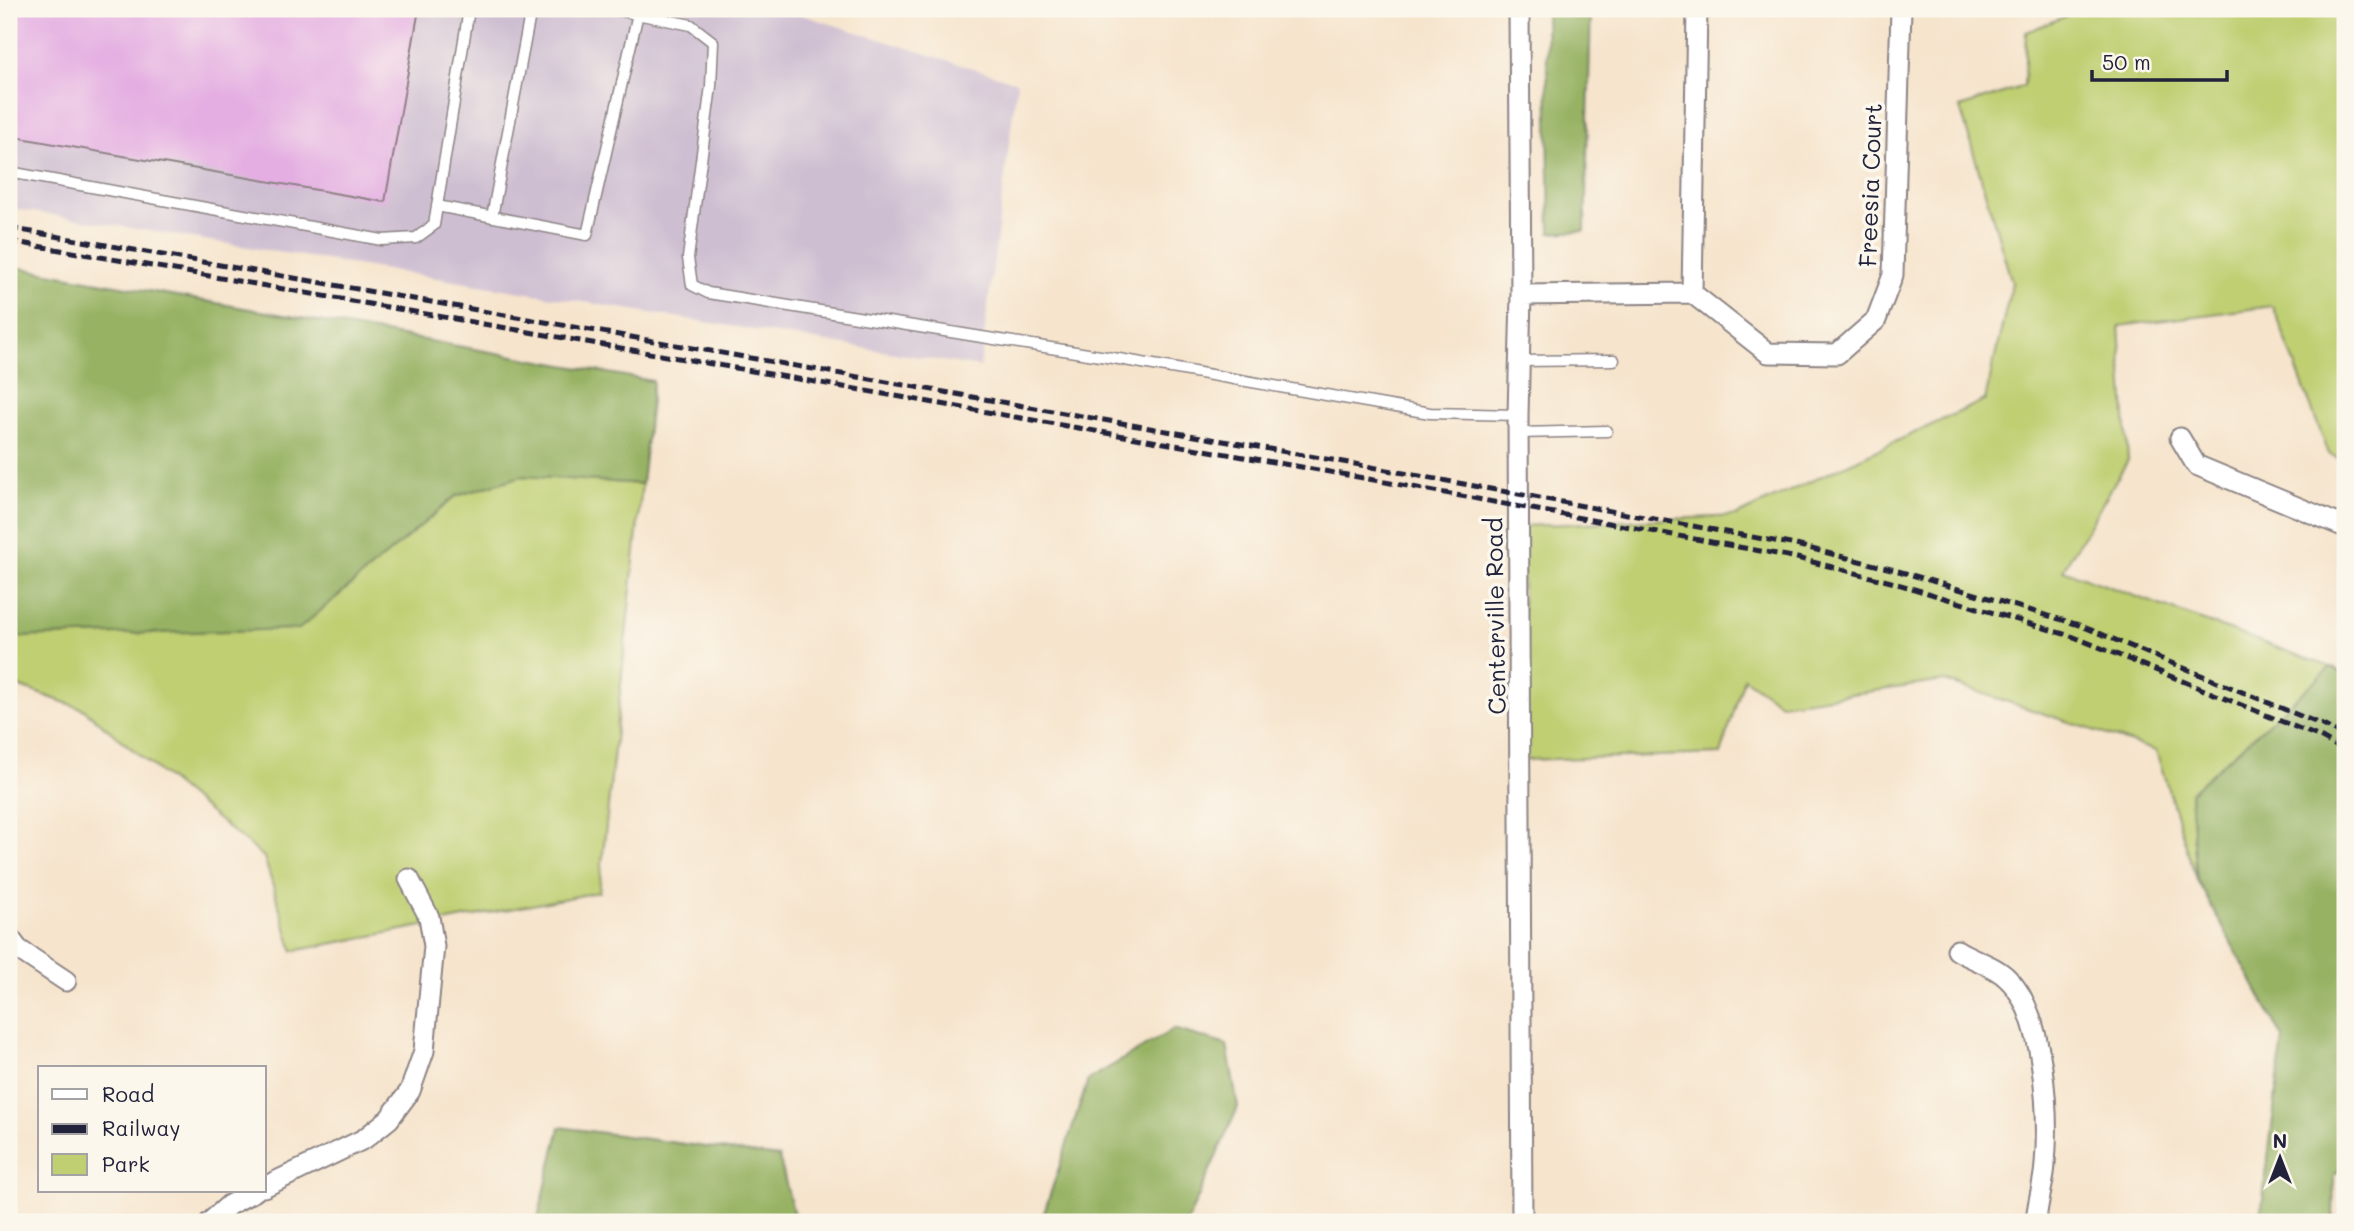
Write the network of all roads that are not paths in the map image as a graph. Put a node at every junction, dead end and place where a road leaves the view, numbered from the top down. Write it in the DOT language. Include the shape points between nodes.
graph roads {
  1 [pos="469,9"];
  2 [pos="531,9"];
  3 [pos="612,9"];
  4 [pos="1519,9"];
  5 [pos="1697,9"];
  6 [pos="1901,9"];
  7 [pos="638,11"];
  8 [pos="9,172"];
  9 [pos="437,206"];
  10 [pos="492,217"];
  11 [pos="1692,293"];
  12 [pos="1521,295"];
  13 [pos="1614,360"];
  14 [pos="1519,361"];
  15 [pos="1518,424"];
  16 [pos="1607,431"];
  17 [pos="2180,438"];
  18 [pos="2345,527"];
  19 [pos="409,879"];
  20 [pos="9,937"];
  21 [pos="1957,950"];
  22 [pos="66,981"];
  23 [pos="266,1186"];
  24 [pos="253,1192"];
  25 [pos="210,1222"];
  26 [pos="1522,1222"];
  27 [pos="2036,1222"];
  1 -- 9 [label="lane"];
  2 -- 10 [label="lane"];
  3 -- 7 [label="lane"];
  4 -- 12 [label="street, Centerville Road"];
  5 -- 11 [label="street"];
  6 -- 11 [label="street, Freesia Court" via="1893,275 1876,320 1837,354 1768,353"];
  7 -- 10 [label="lane" via="587,235"];
  7 -- 15 [label="lane" via="691,25 713,41 688,258 692,285 708,293"];
  8 -- 9 [label="lane" via="382,240 416,237 434,225"];
  9 -- 10 [label="lane"];
  11 -- 12 [label="street"];
  12 -- 14 [label="street, Centerville Road"];
  13 -- 14 [label="lane"];
  14 -- 15 [label="street, Centerville Road"];
  15 -- 16 [label="lane"];
  15 -- 26 [label="street, Centerville Road"];
  17 -- 18 [label="street" via="2196,465"];
  19 -- 23 [label="street" via="429,916 434,946 424,1051 410,1091 389,1119 364,1139"];
  20 -- 22 [label="street" via="18,949"];
  21 -- 27 [label="street" via="2007,977 2033,1030 2048,1122"];
  24 -- 25 [label="street"];
}
